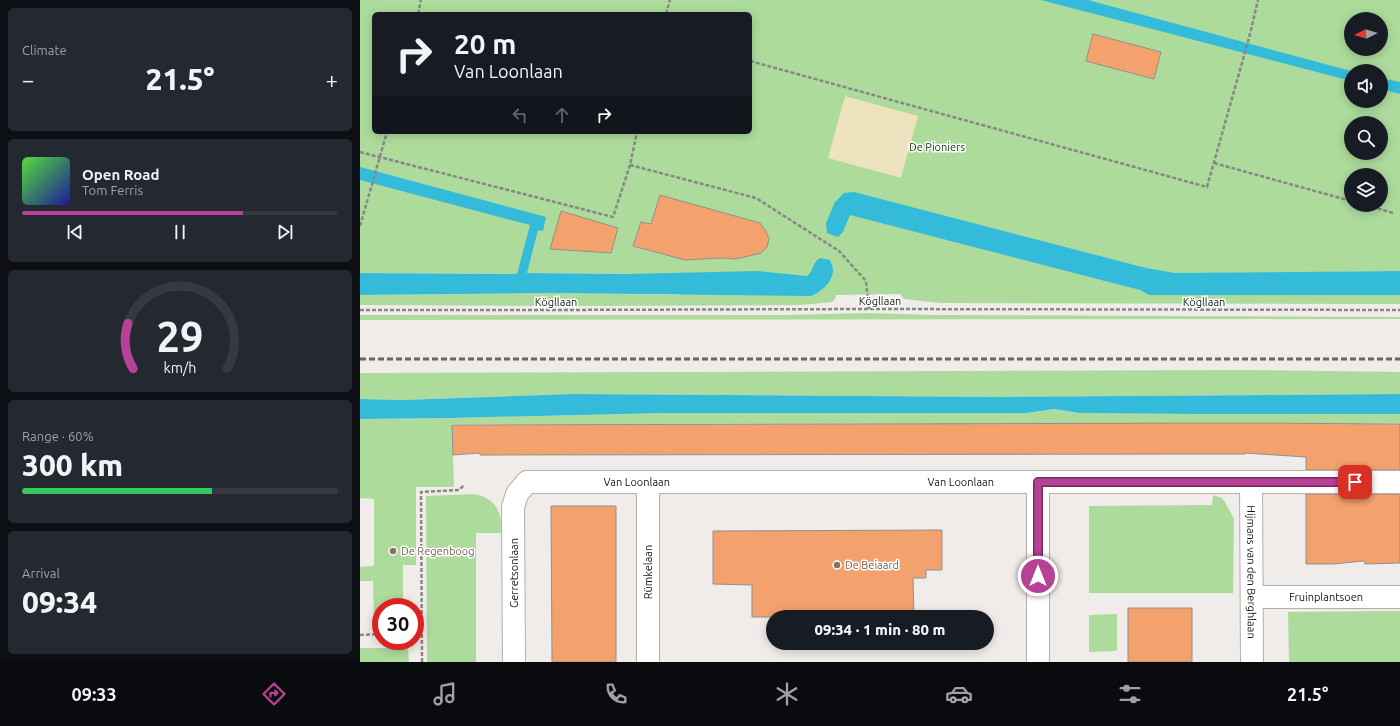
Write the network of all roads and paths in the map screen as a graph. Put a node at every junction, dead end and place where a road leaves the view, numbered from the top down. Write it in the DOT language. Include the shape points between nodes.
graph roads {
  1 [pos="421,0"];
  2 [pos="670,0"];
  3 [pos="1258,0"];
  4 [pos="418,12"];
  5 [pos="667,12"];
  6 [pos="752,62"];
  7 [pos="386,134"];
  8 [pos="638,134"];
  9 [pos="360,152"];
  10 [pos="380,158"];
  11 [pos="1214,163"];
  12 [pos="630,165"];
  13 [pos="1344,199"];
  14 [pos="1388,212"];
  15 [pos="1393,213"];
  16 [pos="360,226"];
  17 [pos="869,308"];
  18 [pos="360,310"];
  19 [pos="1400,310"];
  20 [pos="648,482"];
  21 [pos="1038,482"];
  22 [pos="1251,482"];
  23 [pos="1400,482"];
  24 [pos="464,485"];
  25 [pos="522,486"];
  26 [pos="1252,597"];
  27 [pos="1400,597"];
  28 [pos="422,598"];
  29 [pos="372,634"];
  30 [pos="360,635"];
  31 [pos="422,650"];
  32 [pos="422,662"];
  33 [pos="514,662"];
  34 [pos="648,662"];
  35 [pos="1038,662"];
  36 [pos="1252,662"];
  1 -- 4 [label="path"];
  2 -- 5 [label="path"];
  3 -- 11 [label="path"];
  6 -- 11 [label="path" via="1207,187"];
  7 -- 10 [label="path"];
  8 -- 12 [label="path"];
  9 -- 10 [label="path"];
  10 -- 12 [label="path" via="613,217"];
  10 -- 16 [label="path"];
  11 -- 13 [label="path"];
  12 -- 17 [label="path" via="756,198 839,252 866,281"];
  14 -- 15 [label="path"];
  17 -- 18 [label="path, Kögllaan"];
  17 -- 19 [label="path, Kögllaan"];
  20 -- 21 [label="street, Van Loonlaan"];
  20 -- 25 [label="street, Van Loonlaan" via="527,482"];
  20 -- 34 [label="street, Rümkelaan"];
  21 -- 22 [label="street, Van Loonlaan"];
  21 -- 35 [label="street"];
  22 -- 23 [label="street, Van Loonlaan"];
  22 -- 26 [label="street, Hijmans van den Berghlaan"];
  24 -- 28 [label="path" via="459,490 421,492"];
  25 -- 33 [label="street, Gerretsonlaan" via="514,506"];
  26 -- 27 [label="street, Fruinplantsoen"];
  26 -- 36 [label="street, Hijmans van den Berghlaan"];
  29 -- 30 [label="path"];
  31 -- 32 [label="path"];
}
